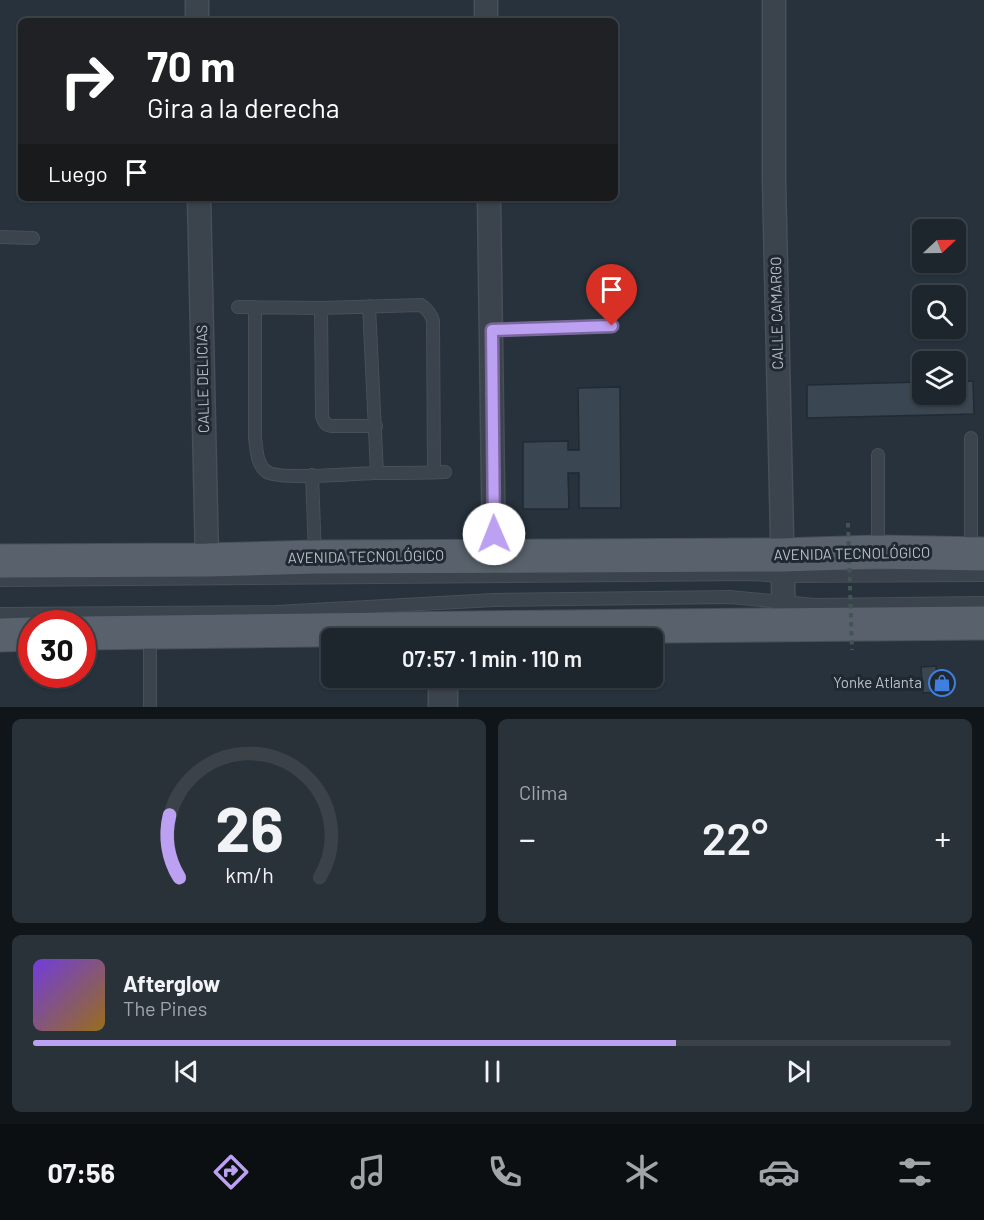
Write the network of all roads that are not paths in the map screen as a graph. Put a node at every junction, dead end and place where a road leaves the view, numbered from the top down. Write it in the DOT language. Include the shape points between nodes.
graph roads {
  1 [pos="197,0"];
  2 [pos="486,0"];
  3 [pos="774,0"];
  4 [pos="197,18"];
  5 [pos="486,18"];
  6 [pos="199,201"];
  7 [pos="489,201"];
  8 [pos="0,237"];
  9 [pos="33,238"];
  10 [pos="369,306"];
  11 [pos="255,307"];
  12 [pos="238,308"];
  13 [pos="321,308"];
  14 [pos="612,326"];
  15 [pos="492,330"];
  16 [pos="376,426"];
  17 [pos="971,438"];
  18 [pos="878,455"];
  19 [pos="377,473"];
  20 [pos="312,476"];
  21 [pos="878,552"];
  22 [pos="494,556"];
  23 [pos="315,557"];
  24 [pos="207,560"];
  25 [pos="0,561"];
  26 [pos="980,561"];
  27 [pos="782,565"];
  28 [pos="0,580"];
  29 [pos="984,603"];
  30 [pos="0,614"];
  31 [pos="784,614"];
  32 [pos="984,623"];
  33 [pos="533,628"];
  34 [pos="150,632"];
  35 [pos="96,633"];
  36 [pos="321,633"];
  37 [pos="18,634"];
  38 [pos="0,635"];
  39 [pos="443,688"];
  40 [pos="150,707"];
  41 [pos="443,707"];
  1 -- 4 [label="street"];
  2 -- 5 [label="street"];
  3 -- 27 [label="street, CALLE CAMARGO"];
  6 -- 24 [label="street, CALLE DELICIAS"];
  7 -- 15 [label="street"];
  8 -- 9 [label="lane"];
  10 -- 13 [label="lane"];
  10 -- 16 [label="lane"];
  10 -- 19 [label="lane" via="421,305 433,321 439,472"];
  11 -- 12 [label="lane"];
  11 -- 13 [label="lane"];
  11 -- 20 [label="lane" via="258,460 274,475"];
  13 -- 16 [label="lane" via="323,421 332,426"];
  14 -- 15 [label="lane"];
  15 -- 22 [label="street"];
  16 -- 19 [label="lane"];
  17 -- 26 [label="lane"];
  18 -- 21 [label="lane"];
  19 -- 20 [label="lane"];
  20 -- 23 [label="lane"];
  21 -- 26 [label="main road, AVENIDA TECNOLÓGICO"];
  21 -- 27 [label="main road, AVENIDA TECNOLÓGICO"];
  22 -- 23 [label="main road, AVENIDA TECNOLÓGICO"];
  22 -- 27 [label="main road, AVENIDA TECNOLÓGICO"];
  23 -- 24 [label="main road, AVENIDA TECNOLÓGICO"];
  24 -- 25 [label="main road, AVENIDA TECNOLÓGICO"];
  26 -- 27 [label="lane"];
  27 -- 28 [label="lane" via="752,574"];
  27 -- 31 [label="street, CALLE CAMARGO"];
  29 -- 31 [label="lane" via="815,605"];
  30 -- 31 [label="lane" via="276,612 494,600 730,597"];
  31 -- 32 [label="main road"];
  31 -- 33 [label="main road"];
  34 -- 35 [label="main road"];
  34 -- 36 [label="main road"];
  34 -- 40 [label="lane"];
  37 -- 38 [label="main road"];
  39 -- 41 [label="street"];
}
